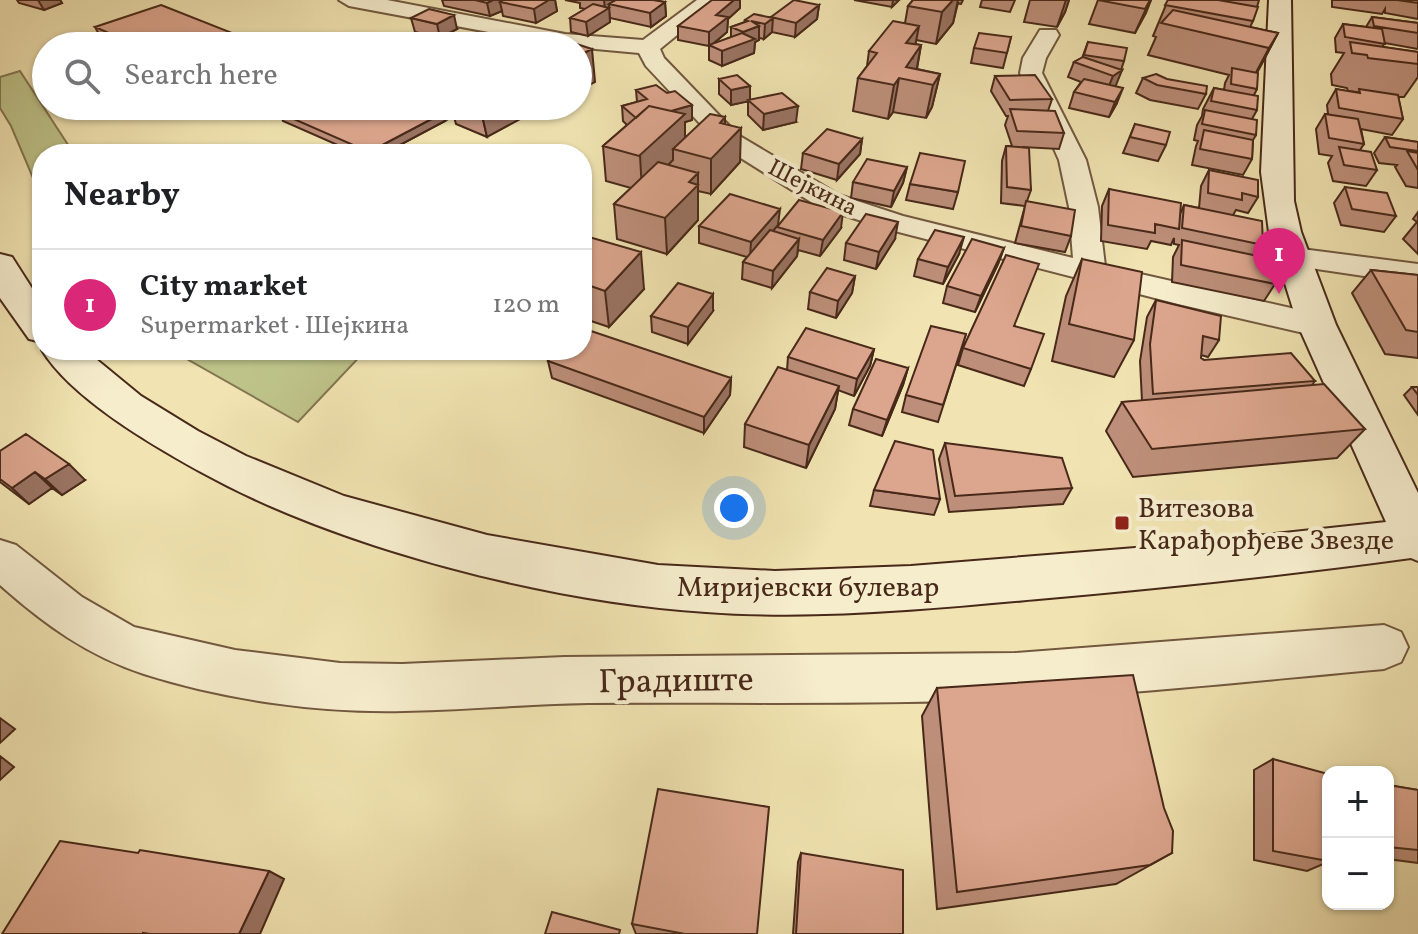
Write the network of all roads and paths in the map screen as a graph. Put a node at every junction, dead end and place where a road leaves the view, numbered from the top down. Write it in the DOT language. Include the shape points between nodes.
graph roads {
  1 [pos="349,0"];
  2 [pos="710,0"];
  3 [pos="1280,0"];
  4 [pos="526,32"];
  5 [pos="1048,35"];
  6 [pos="592,42"];
  7 [pos="648,47"];
  8 [pos="1294,257"];
  9 [pos="0,264"];
  10 [pos="1090,272"];
  11 [pos="1418,274"];
  12 [pos="32,317"];
  13 [pos="1317,325"];
  14 [pos="73,360"];
  15 [pos="1417,539"];
  16 [pos="0,558"];
  17 [pos="1384,647"];
  1 -- 4 [label="street"];
  2 -- 7 [label="street"];
  3 -- 8 [label="main road" via="1276,172 1278,201"];
  5 -- 10 [label="street" via="1030,72 1068,146 1081,187"];
  6 -- 7 [label="street"];
  7 -- 10 [label="street, Шејкина" via="654,61 729,140 829,201"];
  8 -- 11 [label="street"];
  8 -- 13 [label="main road"];
  9 -- 12 [label="main road"];
  10 -- 13 [label="street, Шејкина"];
  13 -- 15 [label="main road"];
  14 -- 15 [label="main road, Миријевски булевар" via="137,413 227,466 324,509 422,539 624,583 727,592 977,585"];
  16 -- 17 [label="street, Градиште" via="97,634 213,667 326,684 398,688 574,680 1013,676"];
}
